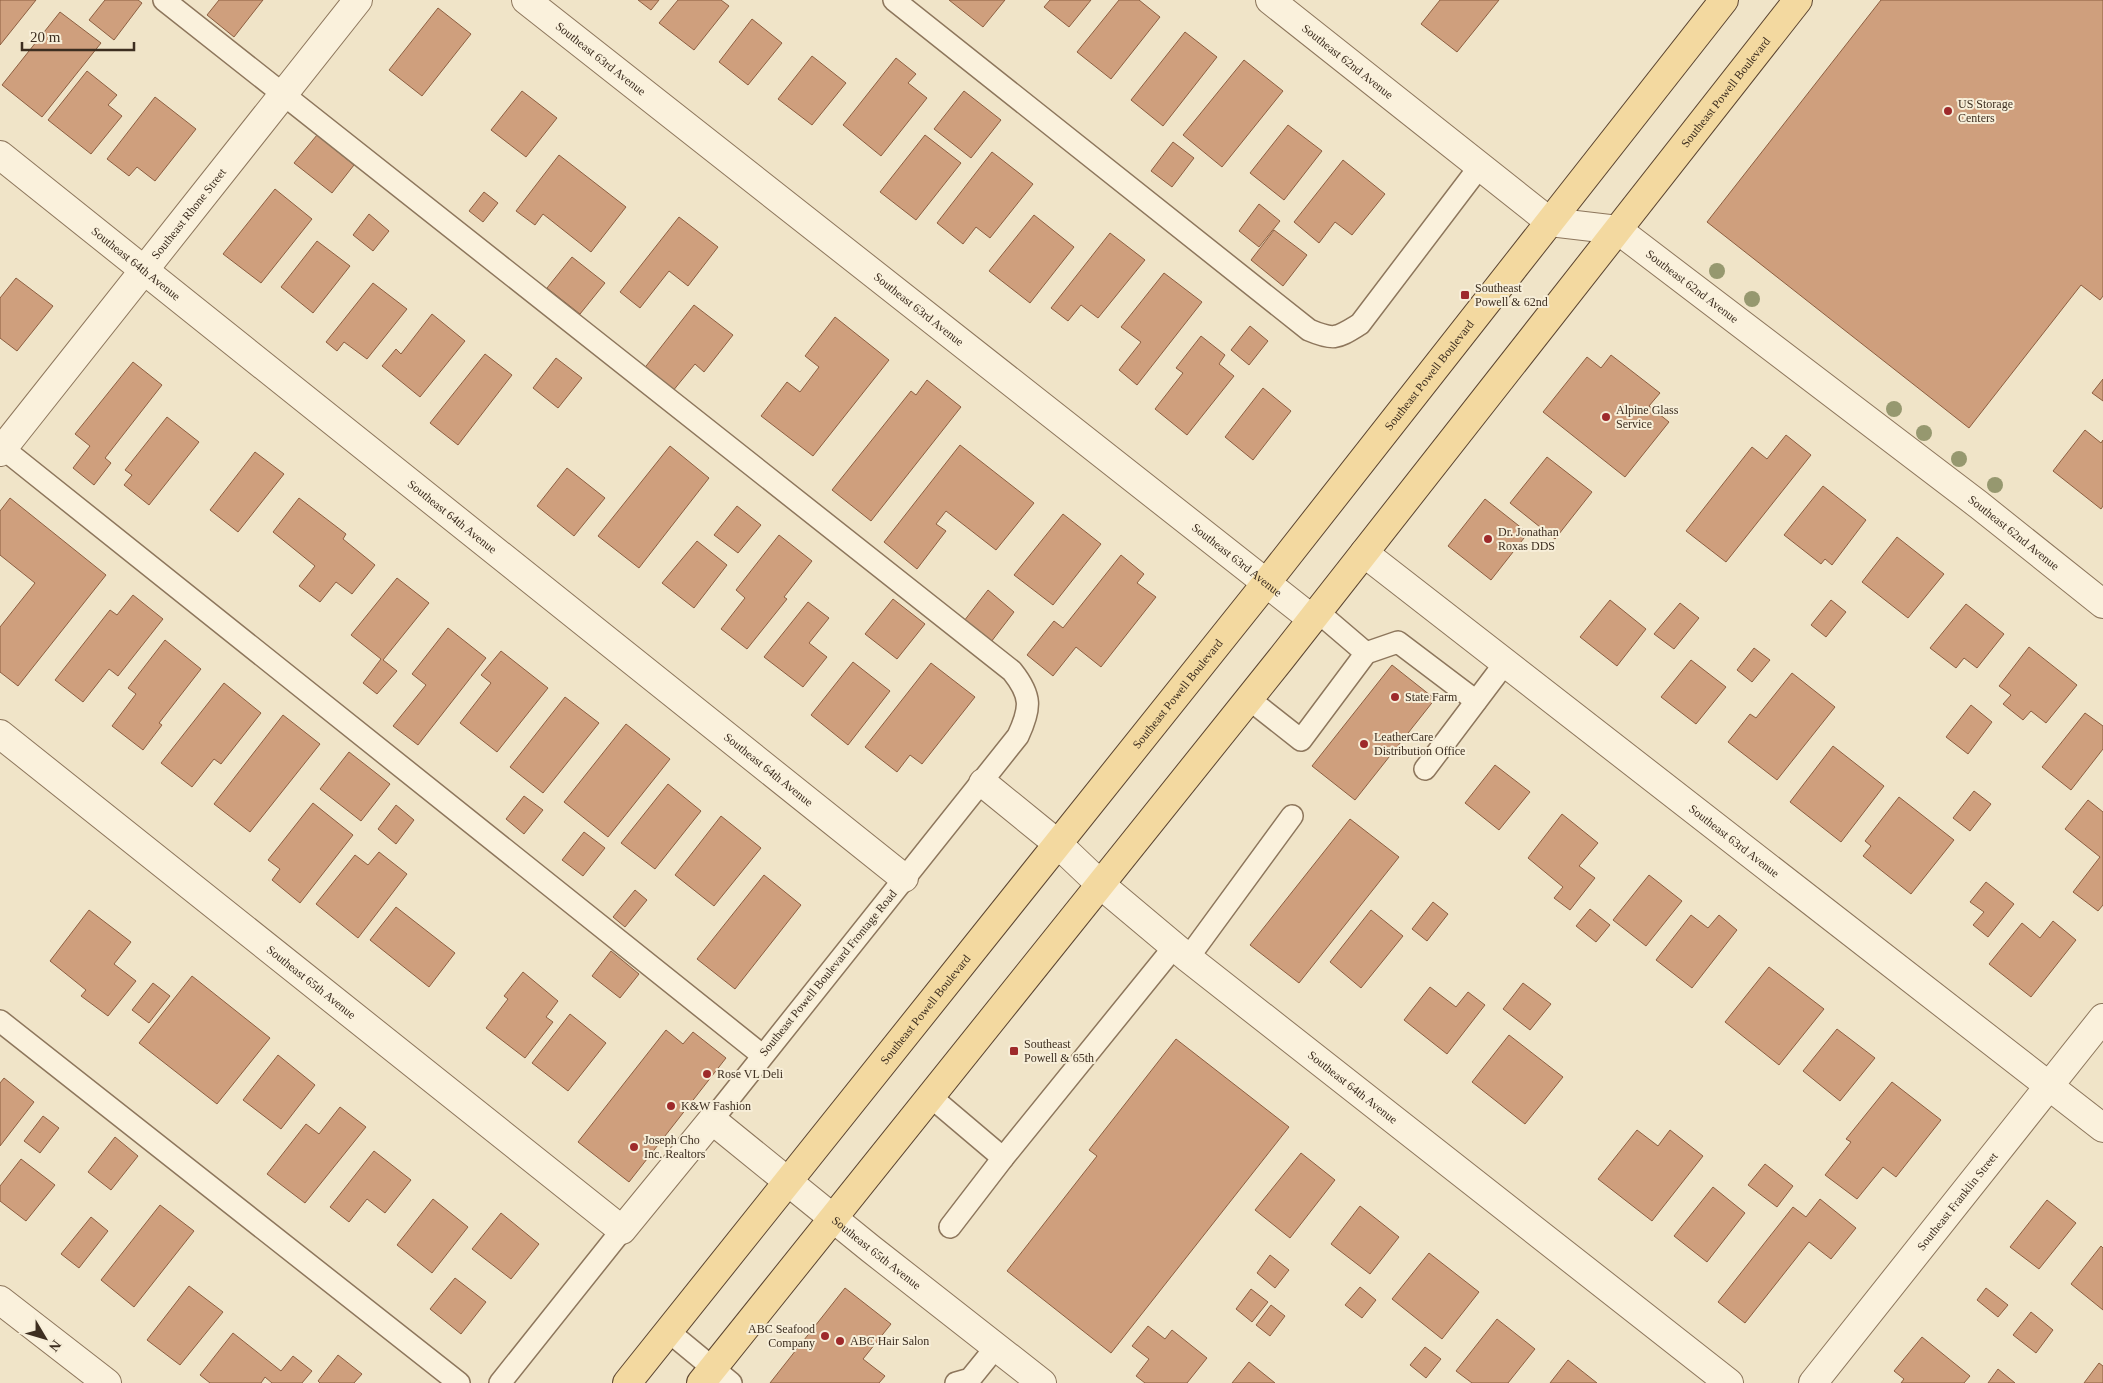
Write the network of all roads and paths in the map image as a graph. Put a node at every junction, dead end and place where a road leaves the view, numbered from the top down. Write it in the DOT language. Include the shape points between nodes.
graph roads {
  1 [pos="164,0"];
  2 [pos="358,0"];
  3 [pos="526,0"];
  4 [pos="894,0"];
  5 [pos="1270,0"];
  6 [pos="1724,0"];
  7 [pos="1798,0"];
  8 [pos="284,94"];
  9 [pos="0,155"];
  10 [pos="1480,166"];
  11 [pos="1550,222"];
  12 [pos="1618,230"];
  13 [pos="145,270"];
  14 [pos="1,449"];
  15 [pos="1364,553"];
  16 [pos="1267,582"];
  17 [pos="2103,604"];
  18 [pos="1315,615"];
  19 [pos="1366,653"];
  20 [pos="1506,663"];
  21 [pos="1249,699"];
  22 [pos="1476,702"];
  23 [pos="0,734"];
  24 [pos="1425,769"];
  25 [pos="983,783"];
  26 [pos="1292,816"];
  27 [pos="1058,844"];
  28 [pos="904,878"];
  29 [pos="1101,885"];
  30 [pos="1181,952"];
  31 [pos="2103,1018"];
  32 [pos="0,1021"];
  33 [pos="762,1056"];
  34 [pos="2050,1086"];
  35 [pos="931,1098"];
  36 [pos="712,1120"];
  37 [pos="2103,1128"];
  38 [pos="1003,1158"];
  39 [pos="789,1181"];
  40 [pos="834,1219"];
  41 [pos="950,1227"];
  42 [pos="622,1230"];
  43 [pos="0,1300"];
  44 [pos="668,1331"];
  45 [pos="996,1347"];
  46 [pos="715,1378"];
  47 [pos="106,1383"];
  48 [pos="458,1383"];
  49 [pos="500,1383"];
  50 [pos="627,1383"];
  51 [pos="956,1383"];
  52 [pos="1042,1383"];
  53 [pos="1729,1383"];
  54 [pos="1813,1383"];
  1 -- 8 [label="lane, Southeast Powell Boulevard Frontage Road"];
  2 -- 8 [label="street, Southeast Rhone Street"];
  3 -- 16 [label="street, Southeast 63rd Avenue"];
  4 -- 10 [label="lane" via="1309,330 1326,337 1338,337 1360,324"];
  5 -- 10 [label="street, Southeast 62nd Avenue"];
  6 -- 11 [label="main road, Southeast Powell Boulevard"];
  7 -- 12 [label="main road, Southeast Powell Boulevard"];
  8 -- 13 [label="street, Southeast Rhone Street"];
  8 -- 25 [label="lane, Southeast Powell Boulevard Frontage Road" via="1012,671 1024,686 1028,702 1026,719 1018,736"];
  9 -- 13 [label="street, Southeast 64th Avenue"];
  10 -- 11 [label="street, Southeast 62nd Avenue"];
  11 -- 12 [label="street"];
  11 -- 16 [label="main road, Southeast Powell Boulevard"];
  12 -- 15 [label="main road, Southeast Powell Boulevard"];
  12 -- 17 [label="street, Southeast 62nd Avenue"];
  13 -- 14 [label="street, Southeast Rhone Street"];
  13 -- 28 [label="street, Southeast 64th Avenue"];
  14 -- 33 [label="lane"];
  15 -- 18 [label="main road, Southeast Powell Boulevard"];
  15 -- 20 [label="street, Southeast 63rd Avenue"];
  16 -- 18 [label="street, Southeast 63rd Avenue"];
  16 -- 27 [label="main road, Southeast Powell Boulevard"];
  18 -- 19 [label="lane"];
  18 -- 21 [label="main road, Southeast Powell Boulevard"];
  19 -- 21 [label="lane" via="1301,740"];
  19 -- 22 [label="lane" via="1398,642"];
  20 -- 22 [label="lane"];
  20 -- 34 [label="street, Southeast 63rd Avenue"];
  21 -- 29 [label="main road, Southeast Powell Boulevard"];
  22 -- 24 [label="lane"];
  23 -- 42 [label="street, Southeast 65th Avenue"];
  25 -- 27 [label="street, Southeast 64th Avenue"];
  25 -- 28 [label="lane, Southeast Powell Boulevard Frontage Road"];
  26 -- 30 [label="lane"];
  27 -- 29 [label="street, Southeast 64th Avenue"];
  27 -- 39 [label="main road, Southeast Powell Boulevard"];
  28 -- 33 [label="lane, Southeast Powell Boulevard Frontage Road"];
  29 -- 30 [label="street, Southeast 64th Avenue"];
  29 -- 35 [label="main road, Southeast Powell Boulevard"];
  30 -- 38 [label="lane"];
  30 -- 53 [label="street, Southeast 64th Avenue"];
  31 -- 34 [label="street, Southeast Franklin Street"];
  32 -- 48 [label="lane"];
  33 -- 36 [label="lane, Southeast Powell Boulevard Frontage Road"];
  34 -- 37 [label="street, Southeast 63rd Avenue"];
  34 -- 54 [label="street, Southeast Franklin Street"];
  35 -- 38 [label="lane"];
  35 -- 40 [label="main road, Southeast Powell Boulevard"];
  36 -- 39 [label="street, Southeast 65th Avenue"];
  36 -- 42 [label="street, Southeast Powell Boulevard Frontage Road"];
  38 -- 41 [label="lane"];
  39 -- 40 [label="street, Southeast 65th Avenue"];
  39 -- 44 [label="main road, Southeast Powell Boulevard"];
  40 -- 45 [label="street, Southeast 65th Avenue"];
  40 -- 46 [label="main road, Southeast Powell Boulevard"];
  42 -- 49 [label="lane, Southeast Powell Boulevard Frontage Road"];
  43 -- 47 [label="street"];
  44 -- 46 [label="lane"];
  44 -- 50 [label="main road, Southeast Powell Boulevard"];
  45 -- 51 [label="lane" via="970,1379"];
  45 -- 52 [label="street, Southeast 65th Avenue"];
}
